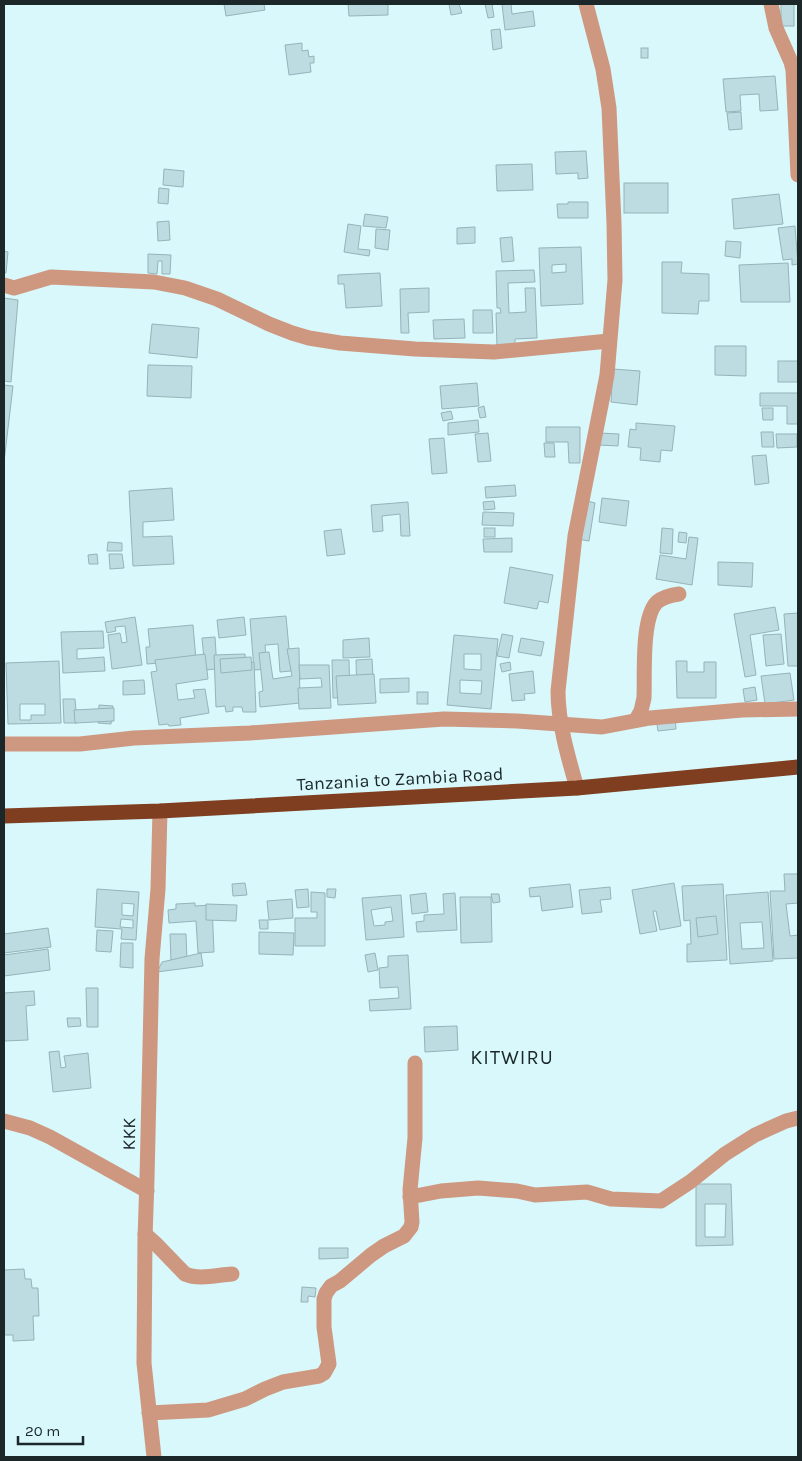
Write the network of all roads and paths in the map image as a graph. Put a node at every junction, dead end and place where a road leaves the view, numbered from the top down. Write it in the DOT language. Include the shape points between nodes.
graph roads {
  1 [pos="586,4"];
  2 [pos="771,4"];
  3 [pos="798,175"];
  4 [pos="4,285"];
  5 [pos="609,342"];
  6 [pos="679,594"];
  7 [pos="798,708"];
  8 [pos="636,720"];
  9 [pos="562,725"];
  10 [pos="4,744"];
  11 [pos="798,767"];
  12 [pos="577,788"];
  13 [pos="160,811"];
  14 [pos="4,816"];
  15 [pos="415,1063"];
  16 [pos="798,1118"];
  17 [pos="4,1121"];
  18 [pos="147,1191"];
  19 [pos="410,1197"];
  20 [pos="145,1234"];
  21 [pos="232,1274"];
  22 [pos="150,1413"];
  23 [pos="154,1457"];
  1 -- 5 [label="street" via="603,68 609,108 615,280"];
  2 -- 3 [label="street" via="776,28 793,70"];
  4 -- 5 [label="street" via="14,288 51,277 154,282 217,299 292,334 340,343 415,350 494,352"];
  5 -- 9 [label="street" via="607,375 575,536 558,691"];
  6 -- 8 [label="street" via="658,601 648,617 644,698"];
  7 -- 8 [label="street"];
  8 -- 9 [label="street" via="602,727"];
  9 -- 10 [label="street" via="444,719 80,744"];
  9 -- 12 [label="street"];
  11 -- 12 [label="highway, Tanzania to Zambia Road"];
  12 -- 13 [label="highway, Tanzania to Zambia Road"];
  13 -- 14 [label="highway, Tanzania to Zambia Road"];
  13 -- 18 [label="street, KKK" via="152,959"];
  15 -- 19 [label="street" via="415,1138"];
  16 -- 19 [label="street" via="754,1135 661,1201 611,1199 587,1192 535,1195 517,1190 478,1188"];
  17 -- 18 [label="street" via="50,1137"];
  18 -- 20 [label="street, KKK"];
  19 -- 22 [label="street" via="412,1222 408,1232 371,1255 326,1293 324,1327 329,1364 324,1373 283,1382 208,1410"];
  20 -- 21 [label="street" via="185,1274 199,1277"];
  20 -- 22 [label="street, KKK" via="144,1363"];
  22 -- 23 [label="street, KKK"];
}
